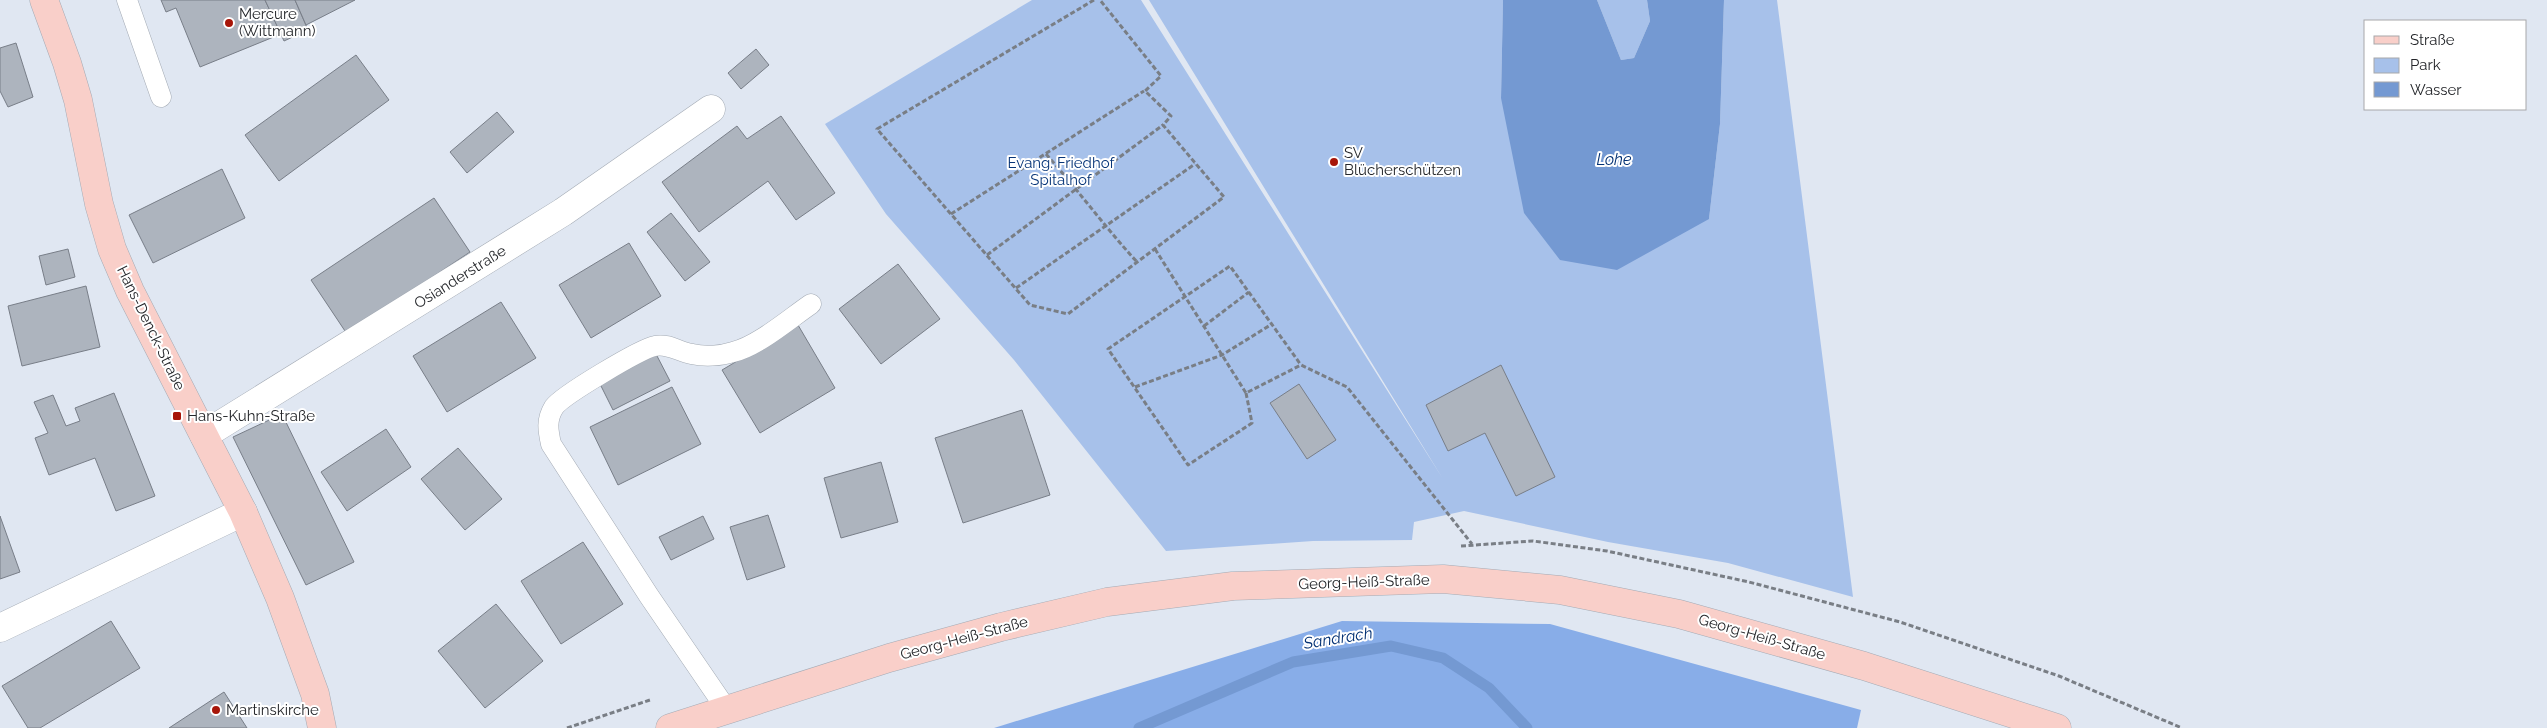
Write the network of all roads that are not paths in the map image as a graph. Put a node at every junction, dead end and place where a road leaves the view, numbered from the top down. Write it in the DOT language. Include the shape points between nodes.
graph roads {
  1 [pos="44,0"];
  2 [pos="127,0"];
  3 [pos="161,96"];
  4 [pos="711,109"];
  5 [pos="811,304"];
  6 [pos="204,435"];
  7 [pos="243,512"];
  8 [pos="0,628"];
  9 [pos="727,710"];
  10 [pos="322,728"];
  11 [pos="670,728"];
  12 [pos="2056,728"];
  1 -- 6 [label="street, Hans-Denck-Straße" via="75,90 99,204 112,248 130,291"];
  2 -- 3 [label="lane"];
  4 -- 6 [label="street, Osianderstraße" via="563,212"];
  5 -- 9 [label="lane" via="734,352 711,356 655,346 639,352 555,407 547,425 551,444"];
  6 -- 7 [label="street, Hans-Denck-Straße"];
  7 -- 8 [label="street"];
  7 -- 10 [label="street, Hans-Denck-Straße" via="280,598 315,694"];
  9 -- 11 [label="street, Georg-Heiß-Straße"];
  9 -- 12 [label="street, Georg-Heiß-Straße" via="889,658 1107,602 1233,586 1443,579 1560,590 1679,614 1864,666"];
}
